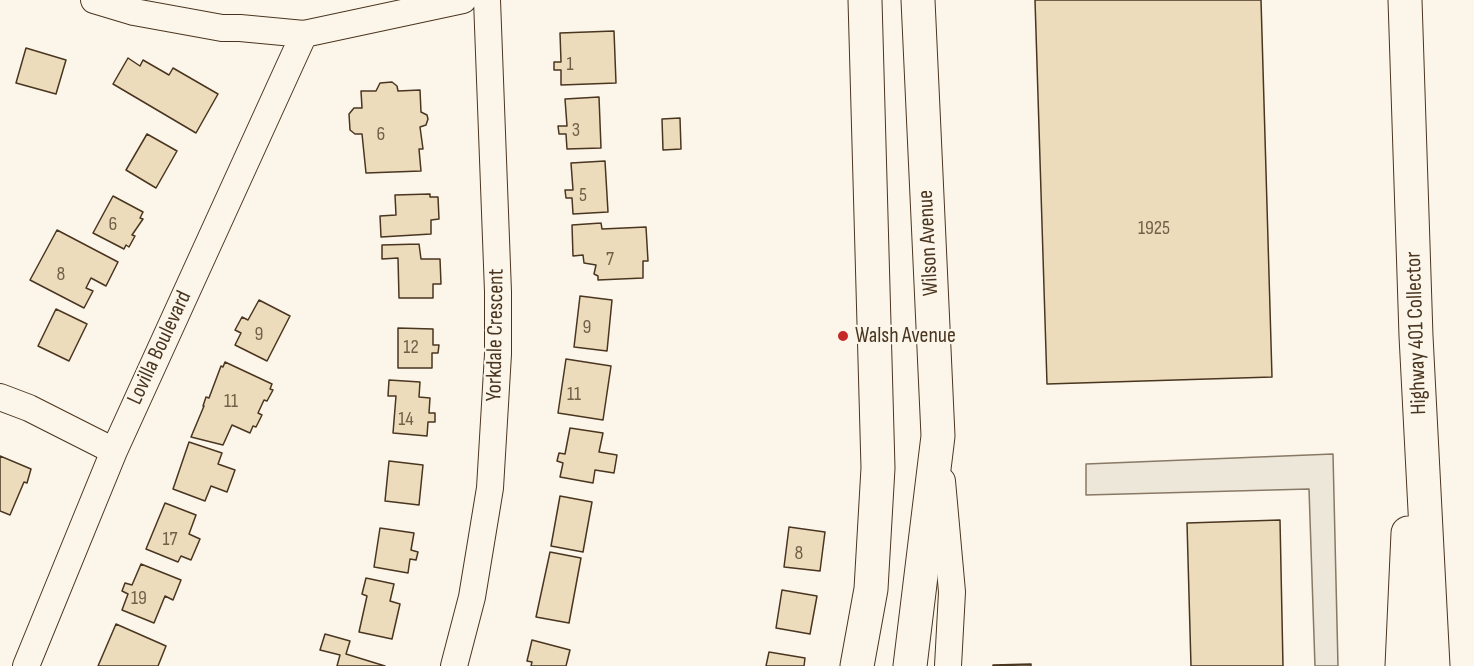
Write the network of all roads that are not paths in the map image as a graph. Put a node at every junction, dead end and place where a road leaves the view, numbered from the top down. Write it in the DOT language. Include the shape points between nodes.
graph roads {
  1 [pos="94,0"];
  2 [pos="463,0"];
  3 [pos="487,0"];
  4 [pos="865,0"];
  5 [pos="918,0"];
  6 [pos="1405,0"];
  7 [pos="304,34"];
  8 [pos="1416,336"];
  9 [pos="0,397"];
  10 [pos="938,436"];
  11 [pos="114,451"];
  12 [pos="26,666"];
  13 [pos="454,666"];
  14 [pos="857,666"];
  15 [pos="910,666"];
  16 [pos="948,666"];
  17 [pos="1402,666"];
  18 [pos="1433,666"];
  1 -- 7 [label="street" via="134,12 222,28"];
  2 -- 7 [label="street"];
  3 -- 13 [label="street, Yorkdale Crescent" via="498,364 490,488 472,597"];
  4 -- 14 [label="main road" via="878,468 871,589"];
  5 -- 10 [label="main road, Wilson Avenue"];
  6 -- 8 [label="main road, Highway 401 Collector"];
  7 -- 11 [label="street, Lovilla Boulevard"];
  8 -- 17 [label="main road"];
  8 -- 18 [label="main road, Highway 401 Collector"];
  9 -- 11 [label="street"];
  10 -- 15 [label="main road"];
  10 -- 16 [label="street, Wilson Avenue" via="952,592"];
  11 -- 12 [label="street, Lovilla Boulevard"];
}
